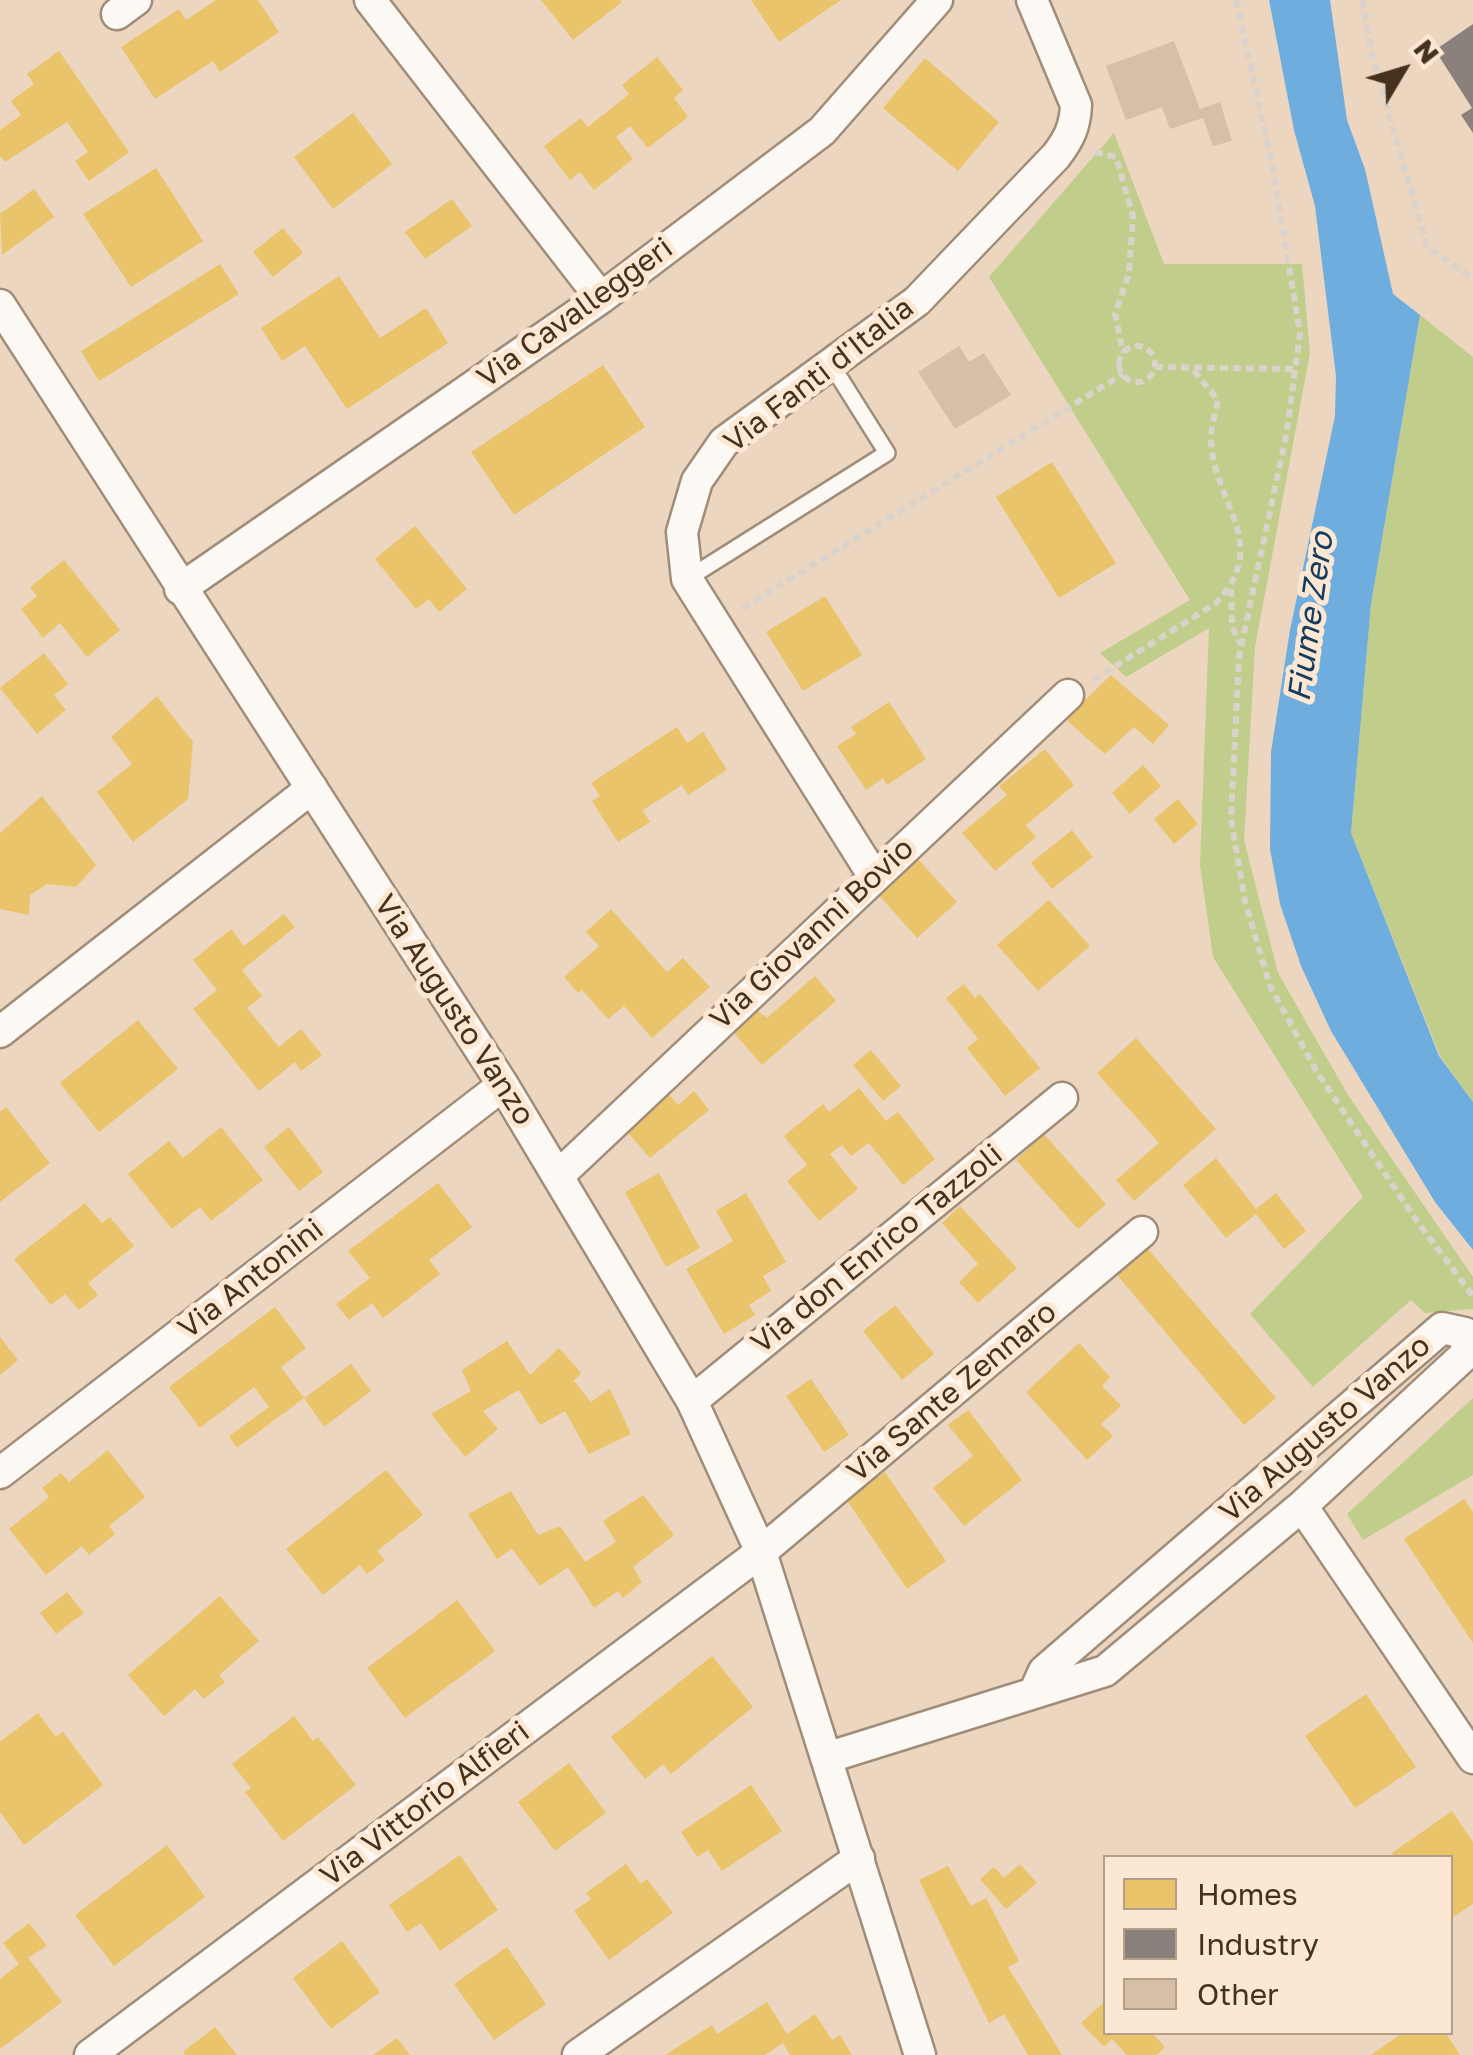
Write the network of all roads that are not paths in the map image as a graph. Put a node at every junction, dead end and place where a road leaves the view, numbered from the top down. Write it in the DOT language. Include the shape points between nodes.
graph roads {
  1 [pos="370,0"];
  2 [pos="937,0"];
  3 [pos="1032,0"];
  4 [pos="601,298"];
  5 [pos="0,305"];
  6 [pos="832,364"];
  7 [pos="687,578"];
  8 [pos="180,589"];
  9 [pos="1068,696"];
  10 [pos="312,788"];
  11 [pos="873,876"];
  12 [pos="0,1032"];
  13 [pos="503,1084"];
  14 [pos="1062,1098"];
  15 [pos="558,1175"];
  16 [pos="1142,1232"];
  17 [pos="692,1401"];
  18 [pos="0,1473"];
  19 [pos="1302,1506"];
  20 [pos="761,1552"];
  21 [pos="1035,1691"];
  22 [pos="826,1758"];
  23 [pos="1473,1758"];
  24 [pos="858,1858"];
  25 [pos="90,2055"];
  26 [pos="578,2055"];
  27 [pos="920,2055"];
  1 -- 4 [label="street"];
  2 -- 4 [label="street, Via Cavalleggeri" via="822,131"];
  3 -- 6 [label="street, Via Fanti d'Italia" via="1076,105 1065,144 916,301"];
  4 -- 8 [label="street, Via Cavalleggeri"];
  5 -- 8 [label="street, Via Augusto Vanzo"];
  6 -- 7 [label="street, Via Fanti d'Italia" via="724,442 697,481 682,532"];
  6 -- 7 [label="lane" via="886,453"];
  7 -- 11 [label="street, Via Fanti d'Italia"];
  8 -- 10 [label="street, Via Augusto Vanzo"];
  9 -- 11 [label="street, Via Giovanni Bovio"];
  10 -- 12 [label="street"];
  10 -- 13 [label="street, Via Augusto Vanzo"];
  11 -- 15 [label="street, Via Giovanni Bovio"];
  13 -- 15 [label="street, Via Augusto Vanzo"];
  13 -- 18 [label="street, Via Antonini"];
  14 -- 17 [label="street, Via don Enrico Tazzoli"];
  15 -- 17 [label="street, Via Augusto Vanzo"];
  16 -- 20 [label="street, Via Sante Zennaro"];
  17 -- 20 [label="street, Via Augusto Vanzo"];
  19 -- 21 [label="street, Via Augusto Vanzo" via="1105,1670"];
  19 -- 21 [label="street, Via Augusto Vanzo" via="1467,1353 1465,1334 1442,1328 1044,1671"];
  19 -- 23 [label="street"];
  20 -- 22 [label="street, Via Augusto Vanzo"];
  20 -- 25 [label="street, Via Vittorio Alfieri"];
  21 -- 22 [label="street, Via Augusto Vanzo"];
  22 -- 24 [label="street, Via Augusto Vanzo"];
  24 -- 26 [label="street"];
  24 -- 27 [label="street, Via Augusto Vanzo"];
}
